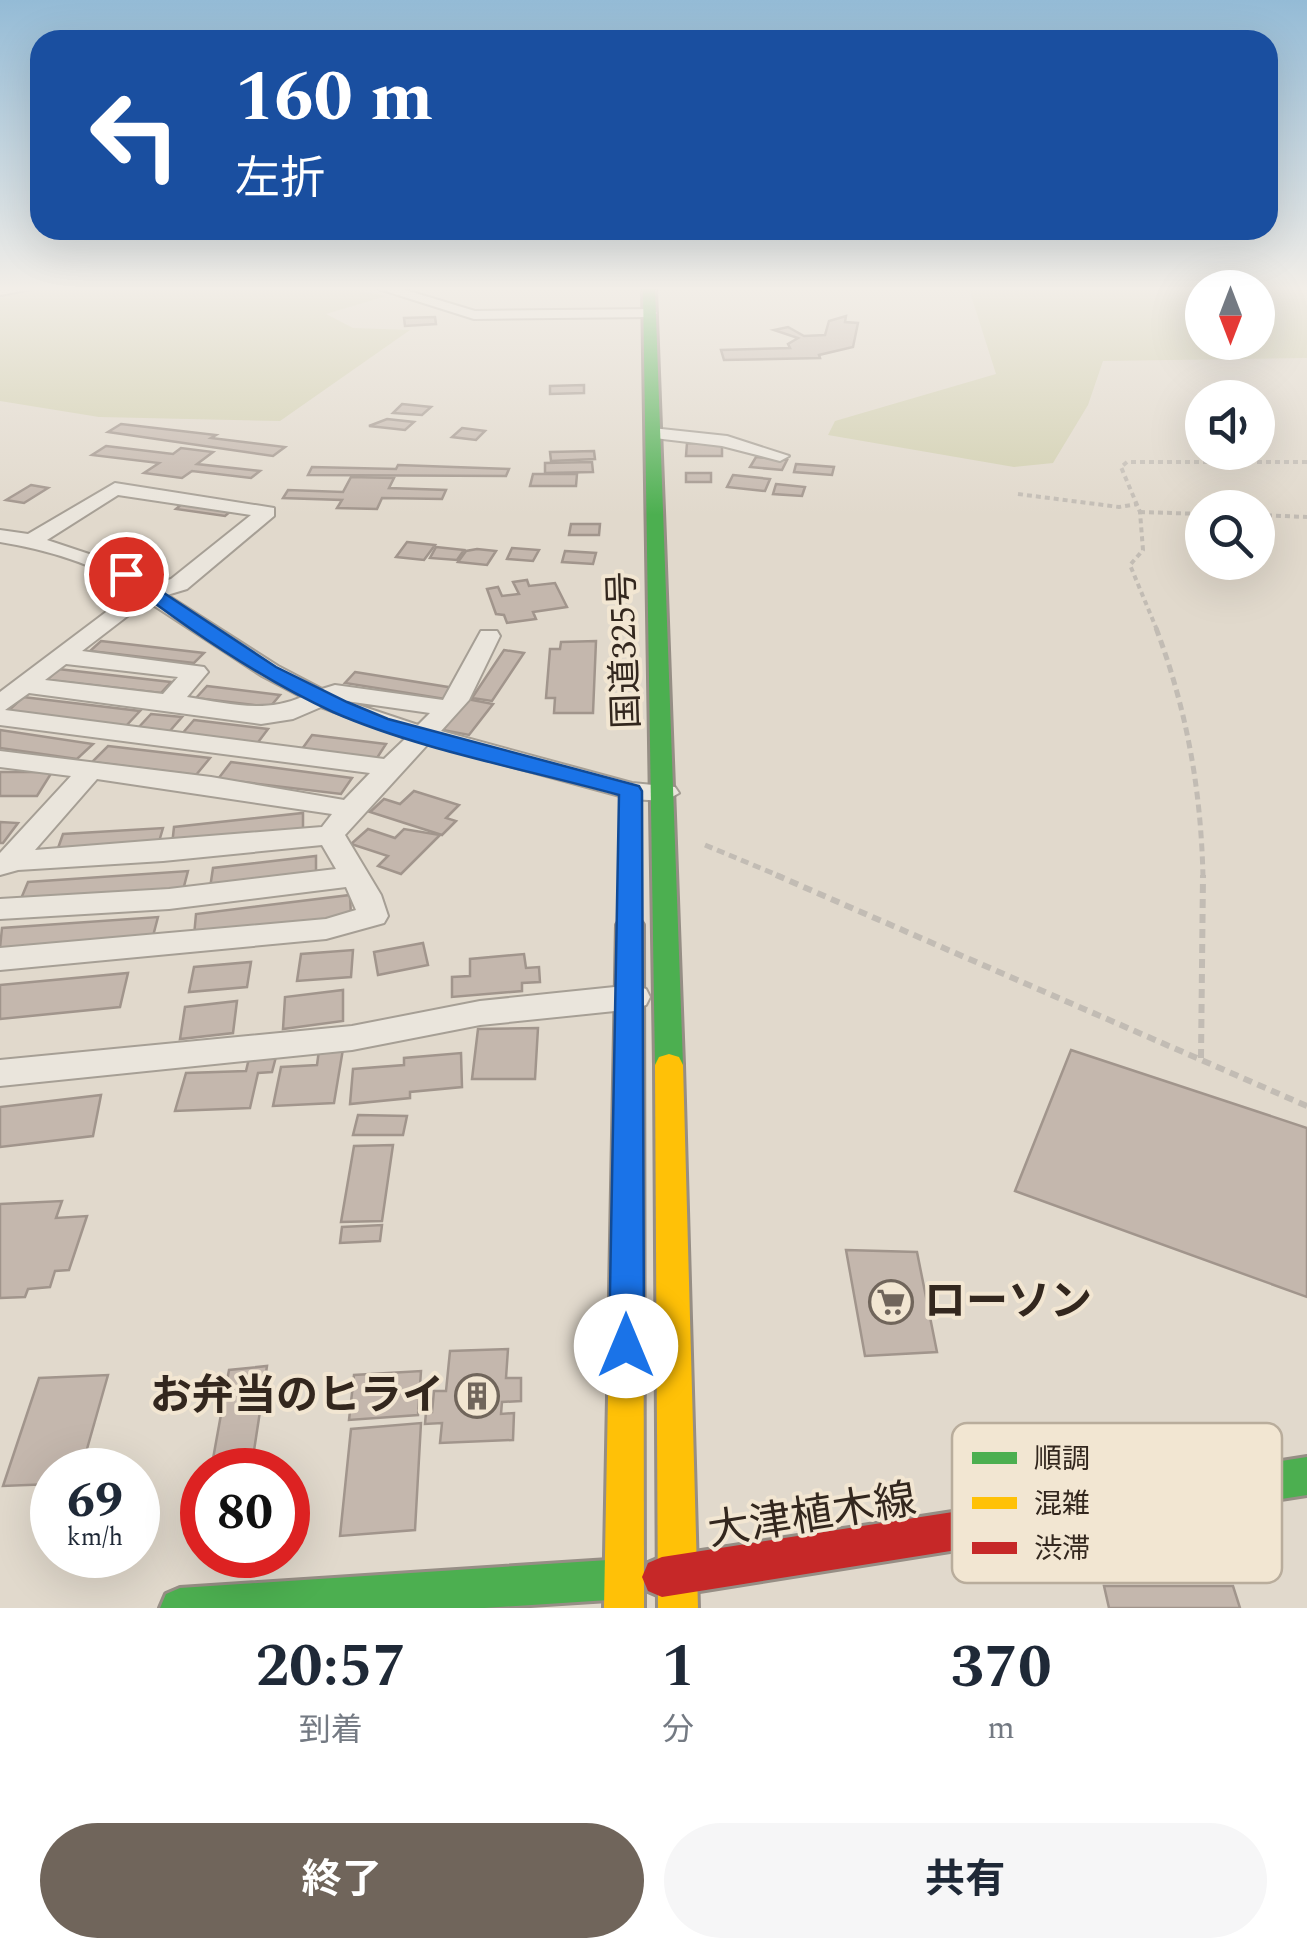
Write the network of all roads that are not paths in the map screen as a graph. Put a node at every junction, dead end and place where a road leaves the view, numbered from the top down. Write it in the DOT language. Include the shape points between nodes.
graph roads {
  1 [pos="638,364"];
  2 [pos="647,364"];
  3 [pos="652,433"];
  4 [pos="780,456"];
  5 [pos="631,493"];
  6 [pos="0,536"];
  7 [pos="30,542"];
  8 [pos="151,593"];
  9 [pos="489,636"];
  10 [pos="61,656"];
  11 [pos="24,684"];
  12 [pos="322,698"];
  13 [pos="170,702"];
  14 [pos="0,704"];
  15 [pos="449,708"];
  16 [pos="0,717"];
  17 [pos="424,735"];
  18 [pos="0,760"];
  19 [pos="392,768"];
  20 [pos="90,771"];
  21 [pos="665,794"];
  22 [pos="350,809"];
  23 [pos="330,835"];
  24 [pos="5,866"];
  25 [pos="355,876"];
  26 [pos="630,904"];
  27 [pos="0,909"];
  28 [pos="0,959"];
  29 [pos="666,994"];
  30 [pos="629,998"];
  31 [pos="0,1073"];
  32 [pos="1307,1476"];
  33 [pos="1282,1480"];
  34 [pos="952,1532"];
  35 [pos="677,1576"];
  36 [pos="624,1579"];
  37 [pos="180,1608"];
  38 [pos="624,1608"];
  39 [pos="678,1608"];
  1 -- 5 [label="main road"];
  2 -- 3 [label="main road, 国道325号"];
  3 -- 4 [label="street" via="727,440"];
  3 -- 21 [label="main road, 国道325号"];
  6 -- 7 [label="street"];
  7 -- 8 [label="street" via="126,574"];
  7 -- 8 [label="street" via="115,489 268,512 179,584"];
  8 -- 10 [label="street"];
  8 -- 12 [label="street"];
  9 -- 15 [label="street"];
  10 -- 11 [label="street"];
  10 -- 13 [label="street" via="196,672"];
  11 -- 13 [label="street"];
  11 -- 14 [label="street"];
  12 -- 13 [label="street" via="261,716"];
  12 -- 15 [label="street" via="335,692"];
  12 -- 17 [label="street"];
  15 -- 17 [label="street"];
  16 -- 19 [label="street"];
  17 -- 19 [label="street"];
  17 -- 21 [label="street" via="631,791"];
  18 -- 20 [label="street"];
  19 -- 22 [label="street"];
  20 -- 22 [label="street"];
  20 -- 24 [label="street"];
  21 -- 29 [label="main road, 国道325号"];
  22 -- 23 [label="street"];
  23 -- 24 [label="street"];
  23 -- 25 [label="street"];
  25 -- 27 [label="street"];
  25 -- 28 [label="street" via="372,916 326,929"];
  26 -- 30 [label="main road"];
  29 -- 30 [label="street"];
  29 -- 35 [label="main road, 国道325号"];
  30 -- 31 [label="street" via="480,1013 352,1038"];
  30 -- 36 [label="main road"];
  32 -- 33 [label="main road, 大津植木線"];
  34 -- 35 [label="main road, 大津植木線"];
  35 -- 36 [label="main road, 大津植木線"];
  35 -- 39 [label="main road, 国道325号"];
  36 -- 37 [label="main road, 大津植木線"];
  36 -- 38 [label="main road"];
}
